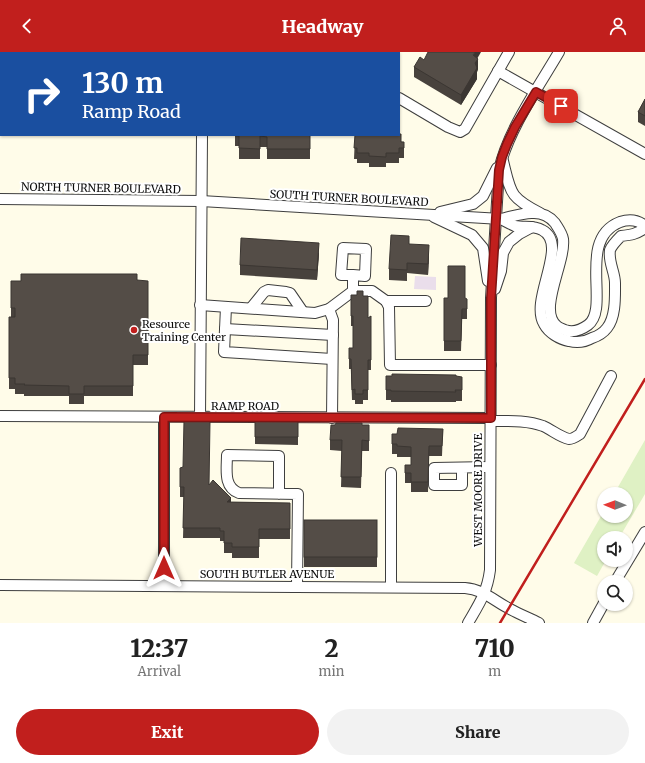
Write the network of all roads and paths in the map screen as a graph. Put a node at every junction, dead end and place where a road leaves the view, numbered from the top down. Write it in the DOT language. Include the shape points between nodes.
graph roads {
  1 [pos="509,52"];
  2 [pos="559,52"];
  3 [pos="498,71"];
  4 [pos="536,92"];
  5 [pos="400,99"];
  6 [pos="202,136"];
  7 [pos="645,154"];
  8 [pos="502,157"];
  9 [pos="0,199"];
  10 [pos="201,201"];
  11 [pos="429,214"];
  12 [pos="543,214"];
  13 [pos="498,219"];
  14 [pos="532,227"];
  15 [pos="645,227"];
  16 [pos="597,257"];
  17 [pos="610,257"];
  18 [pos="352,275"];
  19 [pos="353,291"];
  20 [pos="491,298"];
  21 [pos="386,301"];
  22 [pos="426,302"];
  23 [pos="200,305"];
  24 [pos="226,307"];
  25 [pos="250,308"];
  26 [pos="328,309"];
  27 [pos="303,312"];
  28 [pos="225,328"];
  29 [pos="333,335"];
  30 [pos="332,359"];
  31 [pos="491,365"];
  32 [pos="611,376"];
  33 [pos="0,416"];
  34 [pos="164,417"];
  35 [pos="200,417"];
  36 [pos="332,418"];
  37 [pos="491,420"];
  38 [pos="490,467"];
  39 [pos="462,468"];
  40 [pos="391,474"];
  41 [pos="279,494"];
  42 [pos="645,532"];
  43 [pos="619,575"];
  44 [pos="0,585"];
  45 [pos="164,586"];
  46 [pos="297,587"];
  47 [pos="391,587"];
  48 [pos="485,593"];
  49 [pos="600,611"];
  50 [pos="468,623"];
  51 [pos="539,623"];
  52 [pos="593,623"];
  1 -- 3 [label="street"];
  2 -- 4 [label="street"];
  3 -- 4 [label="street"];
  3 -- 5 [label="street" via="465,129 460,132"];
  4 -- 7 [label="street"];
  4 -- 8 [label="street" via="515,127"];
  6 -- 10 [label="street"];
  8 -- 11 [label="street" via="483,196 473,204"];
  8 -- 12 [label="street" via="510,188 516,198 522,204"];
  8 -- 13 [label="street, WEST MOORE DRIVE" via="499,170"];
  9 -- 10 [label="street, NORTH TURNER BOULEVARD"];
  10 -- 11 [label="street, SOUTH TURNER BOULEVARD"];
  10 -- 23 [label="street"];
  11 -- 13 [label="street, SOUTH TURNER BOULEVARD"];
  11 -- 20 [label="street" via="472,235 483,248"];
  12 -- 13 [label="street" via="532,213"];
  12 -- 16 [label="street" via="553,220 563,239 549,310 557,326 569,331 582,329 591,323 596,309"];
  13 -- 14 [label="street" via="515,226"];
  13 -- 20 [label="street, WEST MOORE DRIVE"];
  14 -- 17 [label="street" via="543,230 552,247 540,312 544,324 554,335 565,340 586,341 608,327 613,313 615,282"];
  14 -- 20 [label="street" via="508,242"];
  15 -- 16 [label="street" via="640,222 627,220 612,225 602,238"];
  15 -- 17 [label="street" via="639,233 621,236 610,251"];
  16 -- 17 [label="street"];
  18 -- 19 [label="street"];
  19 -- 21 [label="street" via="372,291"];
  19 -- 26 [label="street"];
  20 -- 31 [label="street, WEST MOORE DRIVE"];
  21 -- 22 [label="street"];
  21 -- 31 [label="street" via="389,306 390,365"];
  23 -- 24 [label="street"];
  23 -- 35 [label="street"];
  24 -- 25 [label="street"];
  24 -- 28 [label="street"];
  25 -- 27 [label="street"];
  25 -- 27 [label="street" via="268,290 290,293"];
  26 -- 27 [label="street" via="315,313"];
  26 -- 29 [label="street" via="333,320"];
  28 -- 29 [label="street"];
  28 -- 30 [label="street" via="224,352"];
  29 -- 30 [label="street"];
  30 -- 36 [label="street"];
  31 -- 37 [label="street, WEST MOORE DRIVE"];
  32 -- 37 [label="street, RAMP ROAD" via="580,434 573,438 569,439 542,425"];
  33 -- 34 [label="street, RAMP ROAD"];
  34 -- 35 [label="street, RAMP ROAD"];
  34 -- 45 [label="street"];
  35 -- 36 [label="street, RAMP ROAD"];
  36 -- 37 [label="street, RAMP ROAD"];
  37 -- 38 [label="street, WEST MOORE DRIVE"];
  38 -- 39 [label="street"];
  38 -- 48 [label="street, WEST MOORE DRIVE" via="490,570"];
  40 -- 47 [label="street"];
  41 -- 41 [label="street" via="235,492 227,481 227,455 279,456"];
  41 -- 46 [label="street" via="298,494"];
  42 -- 43 [label="street"];
  44 -- 45 [label="street, SOUTH BUTLER AVENUE"];
  45 -- 46 [label="street, SOUTH BUTLER AVENUE"];
  46 -- 47 [label="street, SOUTH BUTLER AVENUE"];
  47 -- 48 [label="street, SOUTH BUTLER AVENUE" via="465,588"];
  48 -- 50 [label="street, WEST MOORE DRIVE"];
  48 -- 51 [label="street, SOUTH BUTLER AVENUE" via="509,609"];
  49 -- 52 [label="street"];
}
